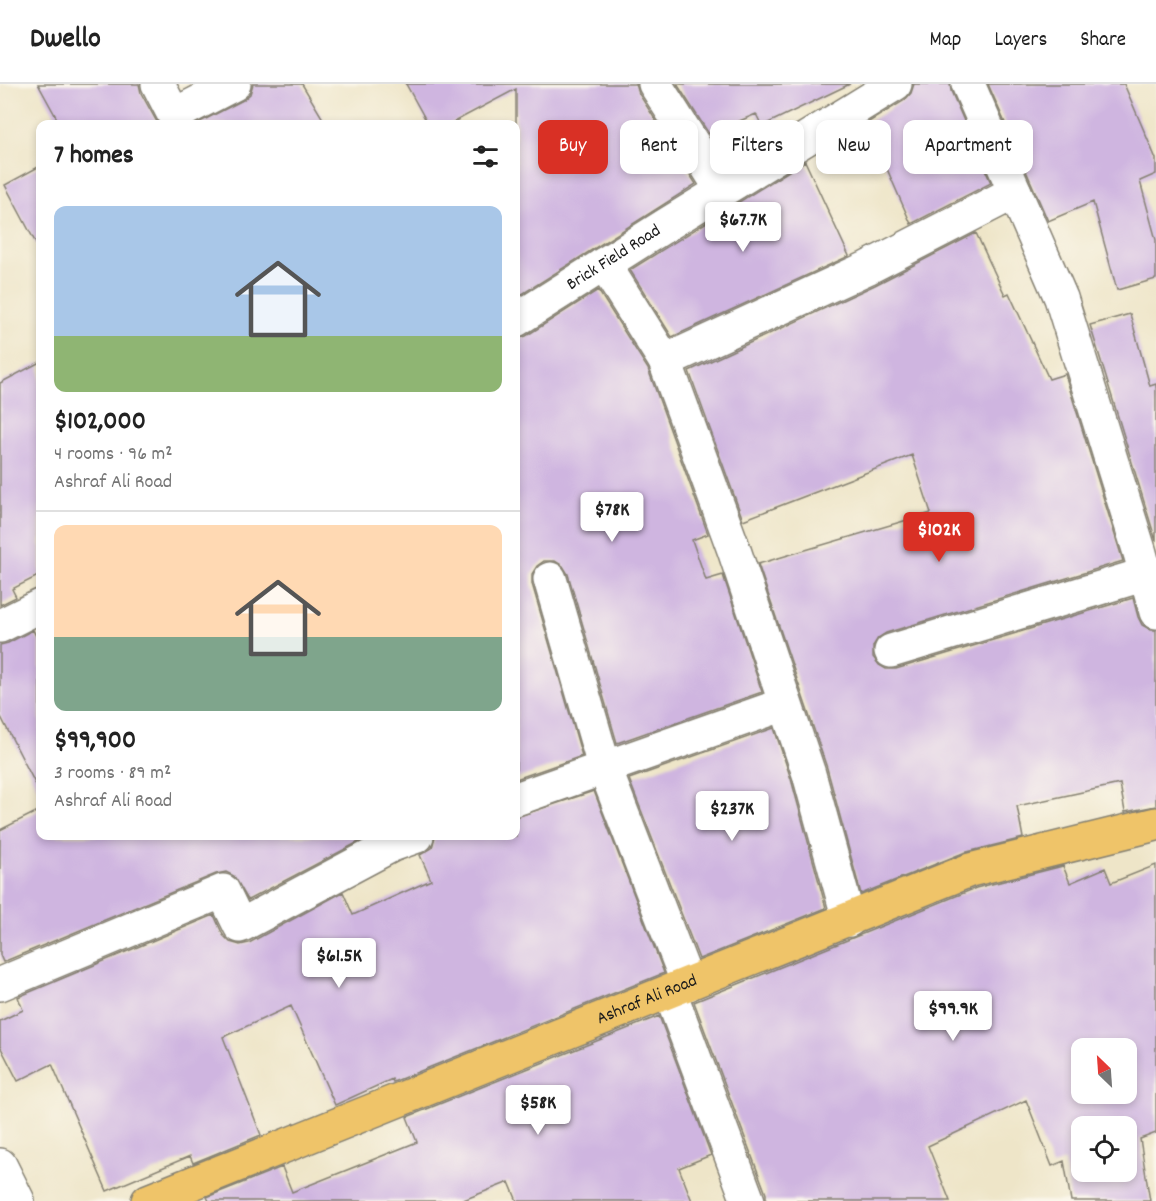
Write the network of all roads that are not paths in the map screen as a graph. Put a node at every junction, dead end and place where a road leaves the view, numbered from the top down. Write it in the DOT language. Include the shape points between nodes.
graph roads {
  1 [pos="158,84"];
  2 [pos="234,84"];
  3 [pos="655,84"];
  4 [pos="895,84"];
  5 [pos="968,84"];
  6 [pos="722,190"];
  7 [pos="1015,192"];
  8 [pos="604,264"];
  9 [pos="520,317"];
  10 [pos="665,361"];
  11 [pos="1146,574"];
  12 [pos="550,579"];
  13 [pos="36,608"];
  14 [pos="1156,612"];
  15 [pos="0,626"];
  16 [pos="891,651"];
  17 [pos="785,704"];
  18 [pos="604,766"];
  19 [pos="520,798"];
  20 [pos="1156,824"];
  21 [pos="406,840"];
  22 [pos="849,920"];
  23 [pos="0,984"];
  24 [pos="679,988"];
  25 [pos="0,1165"];
  26 [pos="18,1201"];
  27 [pos="148,1201"];
  28 [pos="748,1201"];
  1 -- 2 [label="street" via="174,115"];
  3 -- 6 [label="street"];
  4 -- 6 [label="street, Brick Field Road"];
  5 -- 7 [label="street"];
  6 -- 8 [label="street, Brick Field Road"];
  7 -- 10 [label="street" via="867,267"];
  7 -- 11 [label="street" via="1061,298"];
  8 -- 9 [label="street, Brick Field Road"];
  8 -- 10 [label="street"];
  10 -- 17 [label="street"];
  11 -- 14 [label="street"];
  11 -- 16 [label="street"];
  12 -- 18 [label="street"];
  13 -- 15 [label="street"];
  17 -- 18 [label="street"];
  17 -- 22 [label="street" via="809,774"];
  18 -- 19 [label="street"];
  18 -- 24 [label="street"];
  20 -- 22 [label="main road, Ashraf Ali Road" via="970,870"];
  21 -- 23 [label="street" via="240,926 224,891"];
  22 -- 24 [label="main road, Ashraf Ali Road"];
  24 -- 27 [label="main road, Ashraf Ali Road"];
  24 -- 28 [label="street"];
  25 -- 26 [label="street"];
}
